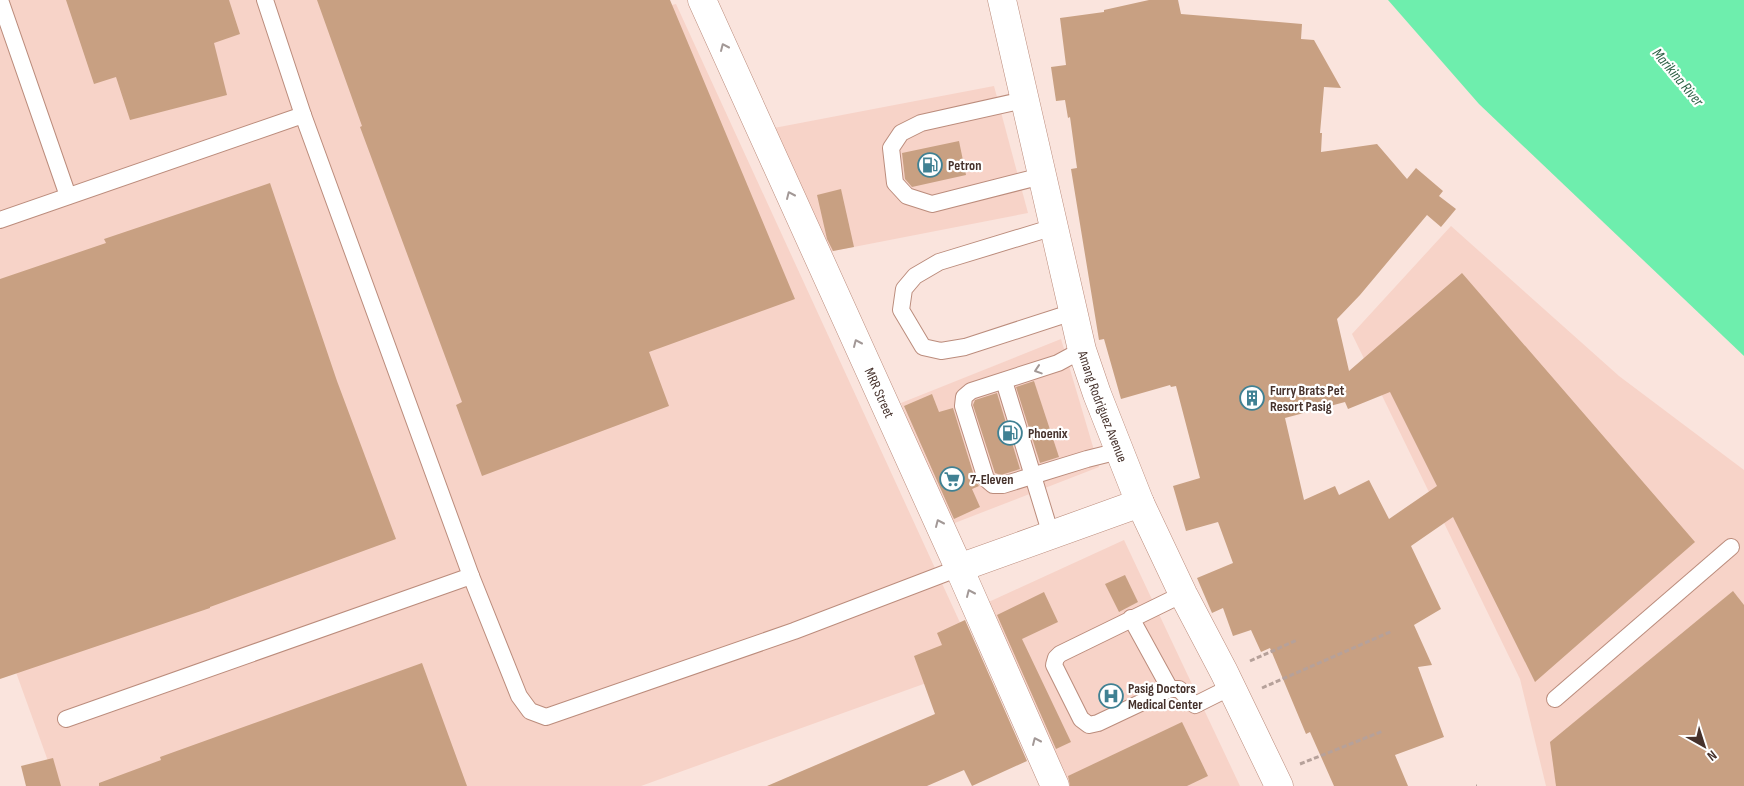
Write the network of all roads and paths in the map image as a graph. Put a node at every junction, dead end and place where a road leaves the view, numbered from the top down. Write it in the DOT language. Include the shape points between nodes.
graph roads {
  1 [pos="0,0"];
  2 [pos="265,0"];
  3 [pos="702,0"];
  4 [pos="1008,4"];
  5 [pos="1024,100"];
  6 [pos="303,115"];
  7 [pos="1042,176"];
  8 [pos="68,196"];
  9 [pos="0,220"];
  10 [pos="1054,227"];
  11 [pos="1074,312"];
  12 [pos="1082,350"];
  13 [pos="1004,381"];
  14 [pos="1120,451"];
  15 [pos="1032,476"];
  16 [pos="1140,503"];
  17 [pos="1051,535"];
  18 [pos="1731,547"];
  19 [pos="959,568"];
  20 [pos="471,576"];
  21 [pos="1183,594"];
  22 [pos="1132,618"];
  23 [pos="1392,631"];
  24 [pos="1297,640"];
  25 [pos="1230,686"];
  26 [pos="1170,689"];
  27 [pos="1555,699"];
  28 [pos="66,719"];
  29 [pos="1383,731"];
  30 [pos="1276,780"];
  31 [pos="1056,786"];
  1 -- 8 [label="lane"];
  2 -- 6 [label="lane"];
  19 -- 3 [label="street, MRR Street, one-way"];
  4 -- 5 [label="street, Amang Rodriguez Avenue"];
  5 -- 7 [label="street, Amang Rodriguez Avenue"];
  5 -- 7 [label="lane" via="921,123 901,133 891,148 895,183 907,196 932,204"];
  6 -- 8 [label="lane"];
  6 -- 20 [label="lane"];
  7 -- 10 [label="street, Amang Rodriguez Avenue"];
  8 -- 9 [label="lane"];
  10 -- 11 [label="street, Amang Rodriguez Avenue"];
  10 -- 11 [label="lane" via="939,262 915,276 904,289 901,310 922,347 941,350 965,347"];
  11 -- 12 [label="street, Amang Rodriguez Avenue"];
  12 -- 13 [label="lane, one-way" via="1058,363"];
  12 -- 14 [label="street, Amang Rodriguez Avenue"];
  13 -- 15 [label="lane"];
  13 -- 15 [label="lane" via="971,391 964,397 963,406 986,479 993,485 1003,485"];
  14 -- 15 [label="lane"];
  14 -- 16 [label="street, Amang Rodriguez Avenue"];
  15 -- 17 [label="lane"];
  16 -- 17 [label="street"];
  16 -- 21 [label="street, Amang Rodriguez Avenue"];
  17 -- 19 [label="street"];
  18 -- 27 [label="lane"];
  19 -- 20 [label="lane" via="794,631 546,717 530,711 519,696"];
  31 -- 19 [label="street, MRR Street, one-way"];
  20 -- 28 [label="lane"];
  21 -- 22 [label="lane"];
  21 -- 25 [label="street, Amang Rodriguez Avenue"];
  22 -- 26 [label="lane"];
  22 -- 26 [label="lane" via="1056,658 1054,665 1081,719 1089,725 1098,723"];
  23 -- 25 [label="path"];
  24 -- 25 [label="path"];
  25 -- 26 [label="lane" via="1195,705 1179,689"];
  25 -- 30 [label="street, Amang Rodriguez Avenue"];
  29 -- 30 [label="path"];
}
